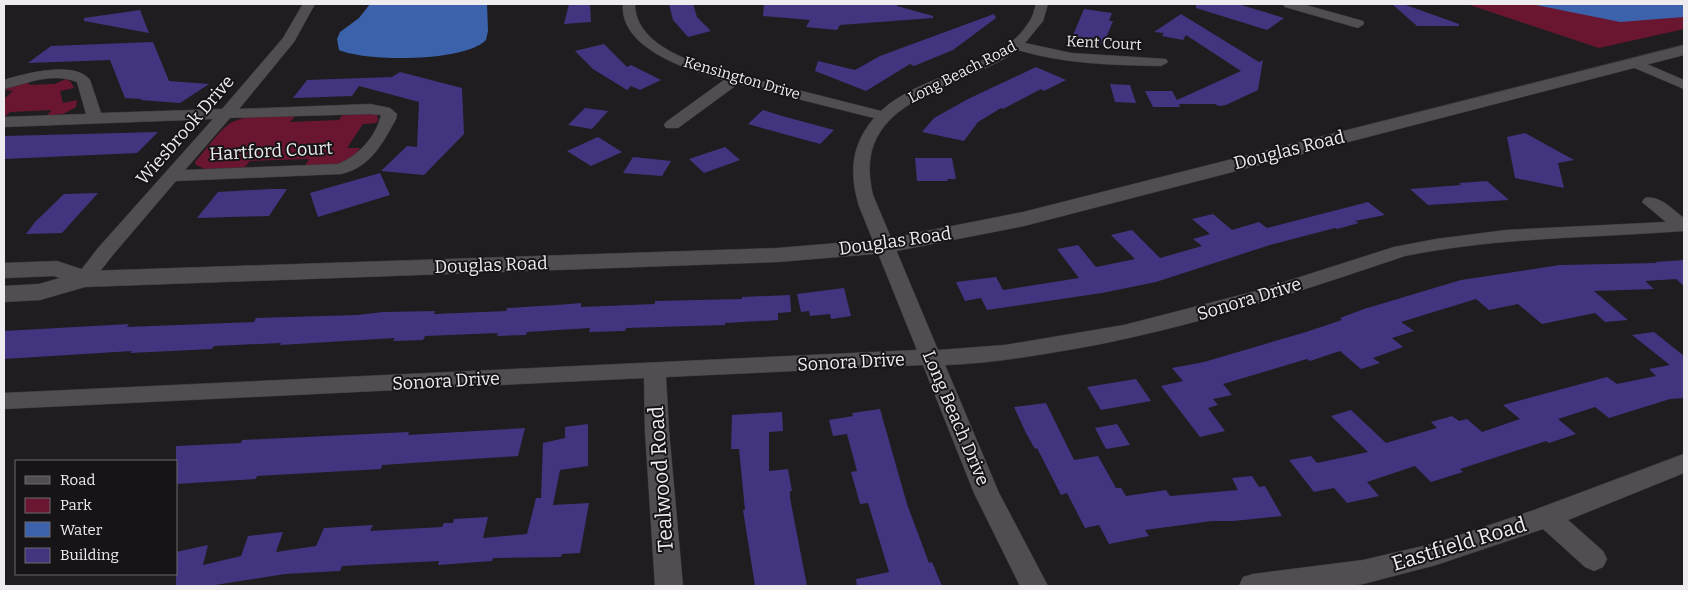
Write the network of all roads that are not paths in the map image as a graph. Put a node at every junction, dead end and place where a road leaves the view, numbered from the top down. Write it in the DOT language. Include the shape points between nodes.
graph roads {
  1 [pos="309,4"];
  2 [pos="629,4"];
  3 [pos="1042,4"];
  4 [pos="1289,4"];
  5 [pos="1358,24"];
  6 [pos="1016,45"];
  7 [pos="1684,50"];
  8 [pos="1161,62"];
  9 [pos="1635,63"];
  10 [pos="735,79"];
  11 [pos="4,85"];
  12 [pos="1684,85"];
  13 [pos="226,114"];
  14 [pos="884,116"];
  15 [pos="94,118"];
  16 [pos="4,122"];
  17 [pos="672,126"];
  18 [pos="172,176"];
  19 [pos="1651,202"];
  20 [pos="1683,226"];
  21 [pos="886,246"];
  22 [pos="4,271"];
  23 [pos="84,279"];
  24 [pos="4,294"];
  25 [pos="931,358"];
  26 [pos="655,372"];
  27 [pos="4,401"];
  28 [pos="1684,463"];
  29 [pos="1547,518"];
  30 [pos="1594,559"];
  31 [pos="669,586"];
  32 [pos="1034,586"];
  33 [pos="1253,586"];
  1 -- 13 [label="street, Wiesbrook Drive" via="289,38"];
  2 -- 10 [label="street, Kensington Drive" via="634,28 657,49 689,64"];
  3 -- 6 [label="street, Long Beach Road" via="1041,16 1026,38"];
  4 -- 5 [label="street"];
  6 -- 8 [label="street, Kent Court" via="1074,60"];
  6 -- 14 [label="street, Long Beach Road" via="919,92"];
  7 -- 9 [label="street, Douglas Road"];
  9 -- 12 [label="street"];
  9 -- 21 [label="street, Douglas Road" via="1024,219"];
  10 -- 14 [label="street, Kensington Drive"];
  10 -- 17 [label="street"];
  11 -- 15 [label="street" via="25,78 73,74 83,80"];
  13 -- 15 [label="street"];
  13 -- 18 [label="street, Wiesbrook Drive"];
  13 -- 18 [label="street, Hartford Court" via="370,109 389,114 368,152 353,165 341,169"];
  14 -- 21 [label="street, Long Beach Road" via="866,142 861,161 862,188"];
  15 -- 16 [label="street"];
  18 -- 23 [label="street, Wiesbrook Drive"];
  19 -- 20 [label="street, Sonora Drive"];
  20 -- 25 [label="street, Sonora Drive" via="1526,233 1428,246 1401,251 1263,296 1159,325 1071,344 965,358"];
  21 -- 23 [label="street, Douglas Road" via="778,255"];
  21 -- 25 [label="street, Long Beach Drive"];
  22 -- 23 [label="street, Douglas Road" via="57,268"];
  23 -- 24 [label="street, Douglas Road" via="40,292"];
  25 -- 26 [label="street, Sonora Drive"];
  25 -- 32 [label="street, Long Beach Drive" via="994,509"];
  26 -- 27 [label="street, Sonora Drive"];
  26 -- 31 [label="street, Tealwood Road"];
  28 -- 29 [label="street, Eastfield Road"];
  29 -- 30 [label="street, Eastfield Road"];
  29 -- 33 [label="street, Eastfield Road" via="1398,565 1334,578"];
}
